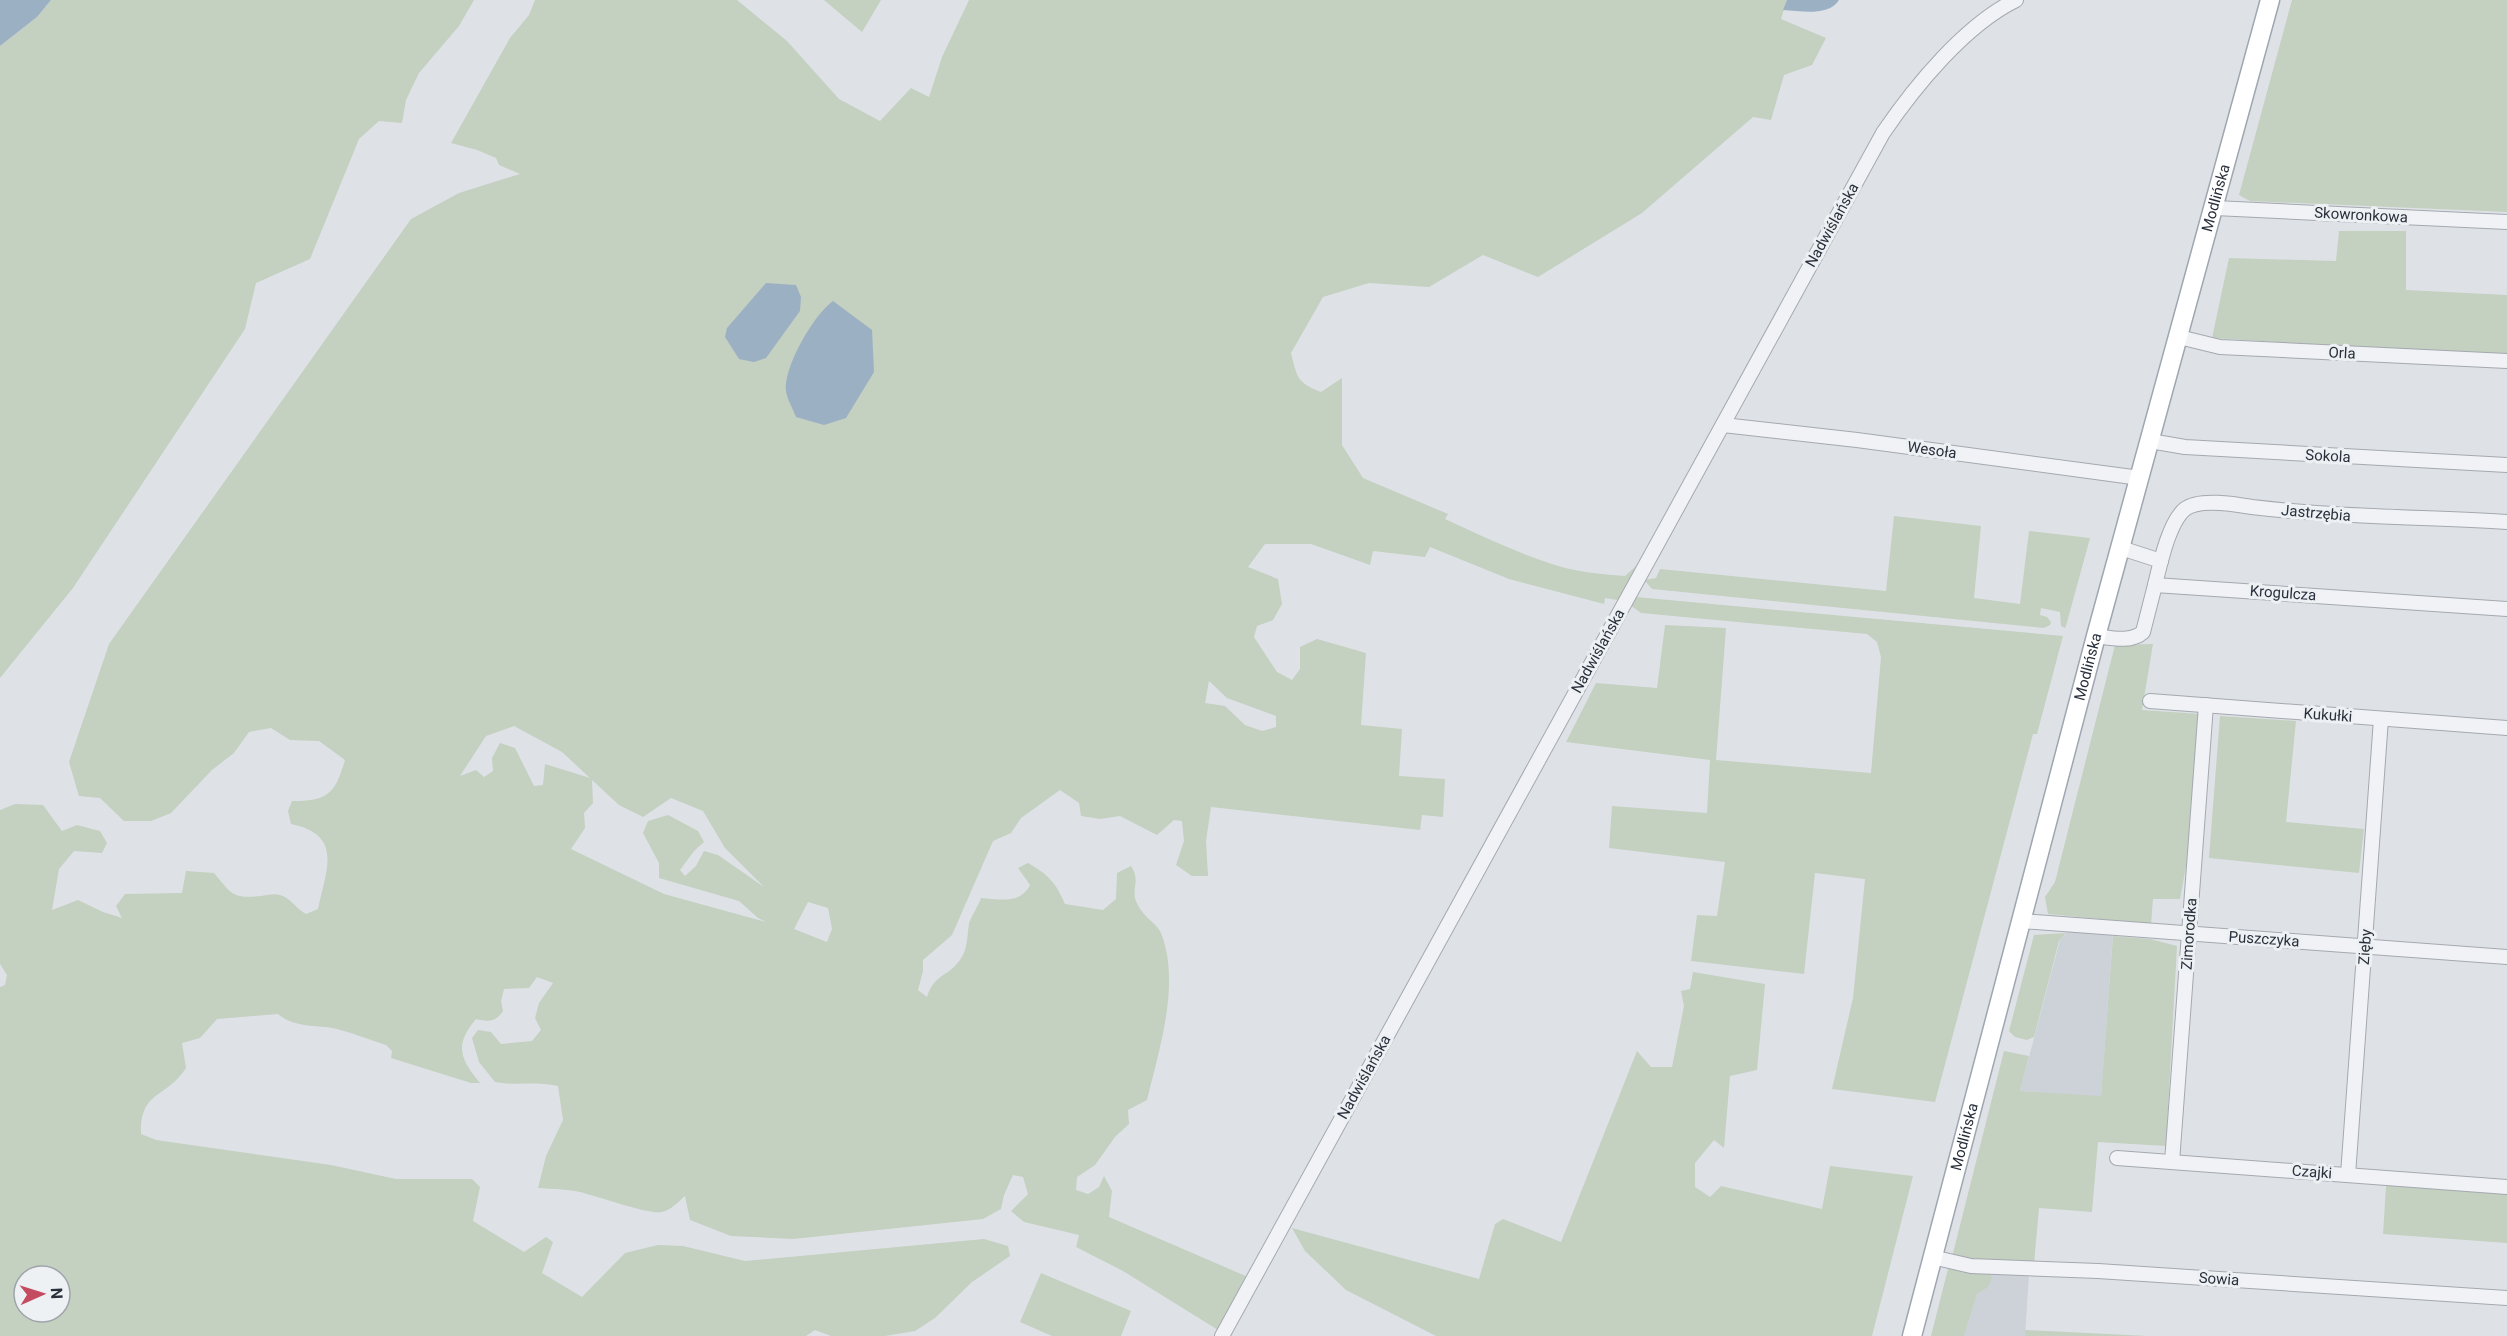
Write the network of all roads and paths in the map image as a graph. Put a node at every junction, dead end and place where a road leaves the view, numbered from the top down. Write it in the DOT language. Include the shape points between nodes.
graph roads {
  1 [pos="2016,0"];
  2 [pos="2270,0"];
  3 [pos="2215,208"];
  4 [pos="2507,222"];
  5 [pos="2179,337"];
  6 [pos="2507,361"];
  7 [pos="1723,425"];
  8 [pos="2150,441"];
  9 [pos="2507,465"];
  10 [pos="2140,478"];
  11 [pos="2507,522"];
  12 [pos="2121,548"];
  13 [pos="2161,561"];
  14 [pos="2155,585"];
  15 [pos="2507,609"];
  16 [pos="2096,636"];
  17 [pos="2150,701"];
  18 [pos="2206,705"];
  19 [pos="2381,719"];
  20 [pos="2507,728"];
  21 [pos="2021,921"];
  22 [pos="2189,934"];
  23 [pos="2365,945"];
  24 [pos="2507,957"];
  25 [pos="2117,1158"];
  26 [pos="2172,1162"];
  27 [pos="2348,1175"];
  28 [pos="2507,1186"];
  29 [pos="1932,1257"];
  30 [pos="2507,1298"];
  31 [pos="1222,1336"];
  32 [pos="1912,1336"];
  1 -- 7 [label="street, Nadwiślańska" via="1983,19 1904,102 1846,199"];
  2 -- 3 [label="main road, Modlińska"];
  3 -- 4 [label="street, Skowronkowa"];
  3 -- 5 [label="main road, Modlińska"];
  5 -- 6 [label="street, Orla" via="2220,347"];
  5 -- 8 [label="main road, Modlińska"];
  7 -- 10 [label="street, Wesoła"];
  7 -- 31 [label="street, Nadwiślańska"];
  8 -- 9 [label="street, Sokola" via="2185,447"];
  8 -- 10 [label="main road, Modlińska"];
  10 -- 12 [label="main road, Modlińska"];
  11 -- 13 [label="street, Jastrzębia" via="2314,514 2225,503 2200,504 2186,508 2175,521"];
  12 -- 13 [label="street"];
  12 -- 16 [label="main road, Modlińska"];
  13 -- 14 [label="street, Jastrzębia"];
  14 -- 15 [label="street, Krogulcza"];
  14 -- 16 [label="street" via="2143,632 2128,639"];
  16 -- 21 [label="main road, Modlińska"];
  17 -- 18 [label="street, Kukułki"];
  18 -- 19 [label="street, Kukułki"];
  18 -- 22 [label="street, Zimorodka"];
  19 -- 20 [label="street, Kukułki"];
  19 -- 23 [label="street, Zięby"];
  21 -- 22 [label="street, Puszczyka"];
  21 -- 29 [label="main road, Modlińska"];
  22 -- 23 [label="street, Puszczyka"];
  22 -- 26 [label="street, Zimorodka"];
  23 -- 24 [label="street, Puszczyka"];
  23 -- 27 [label="street, Zięby"];
  25 -- 26 [label="street, Czajki"];
  26 -- 27 [label="street, Czajki"];
  27 -- 28 [label="street, Czajki"];
  29 -- 30 [label="street, Sowia" via="1971,1266"];
  29 -- 32 [label="main road, Modlińska"];
}
